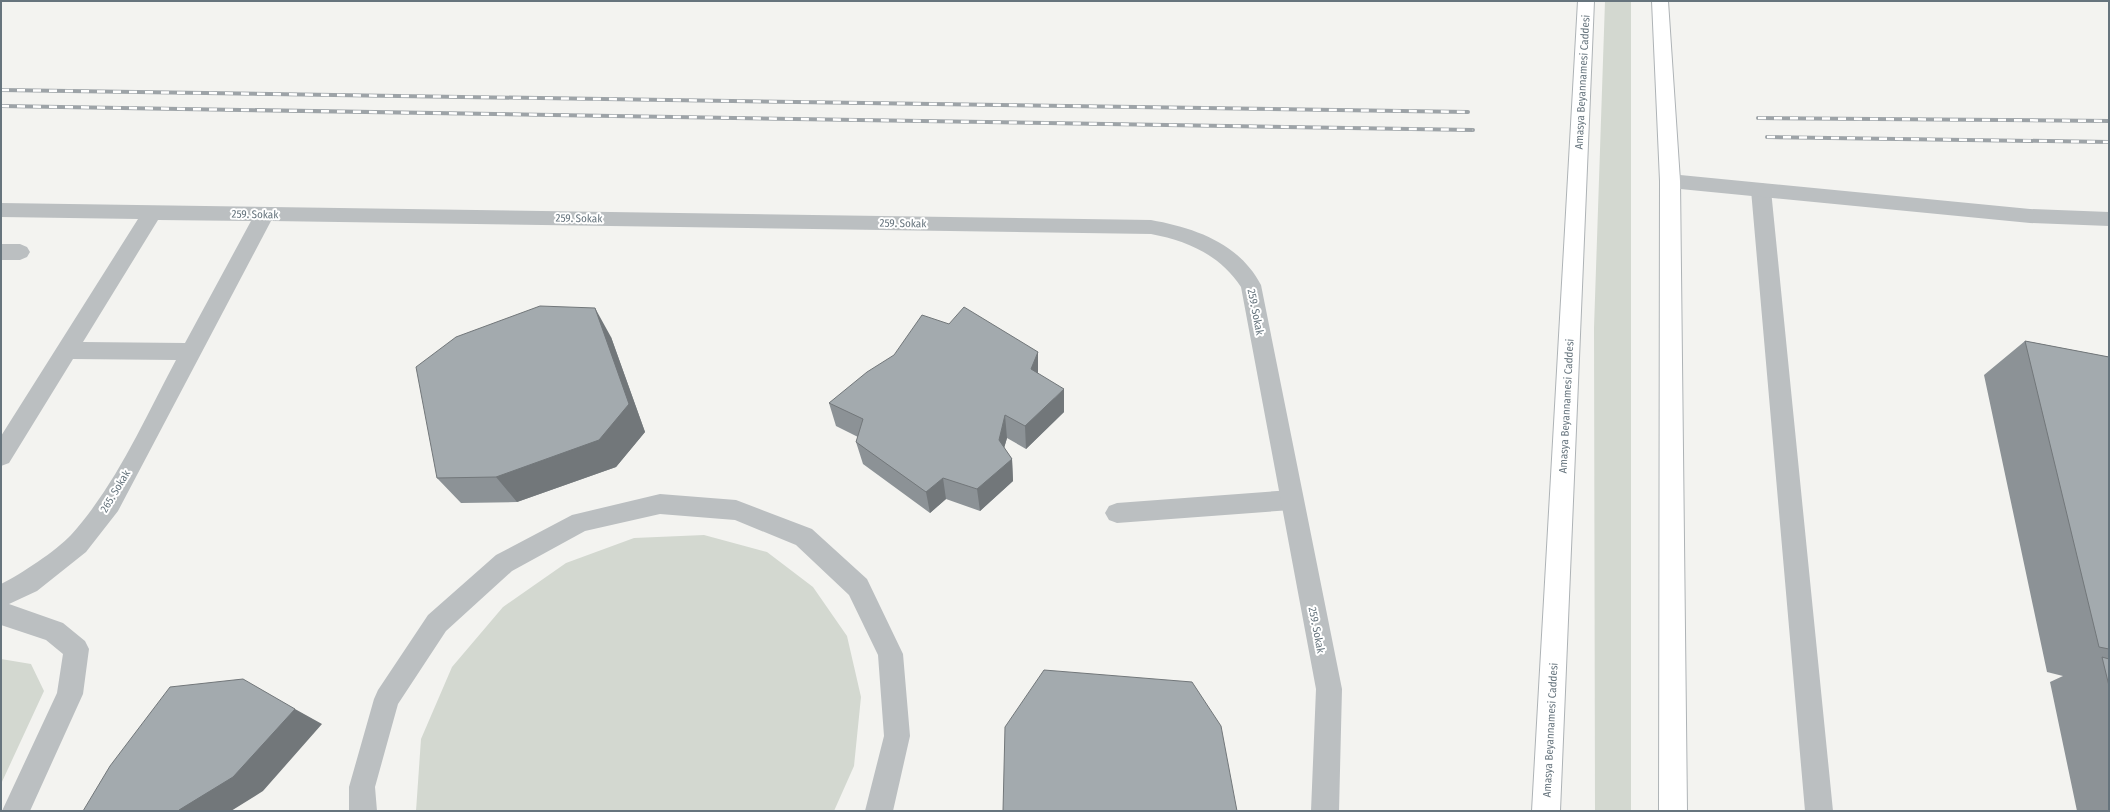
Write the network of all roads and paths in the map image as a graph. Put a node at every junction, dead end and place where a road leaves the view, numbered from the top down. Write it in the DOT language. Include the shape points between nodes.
graph roads {
  1 [pos="1586,1"];
  2 [pos="1660,1"];
  3 [pos="1670,181"];
  4 [pos="1761,190"];
  5 [pos="1,210"];
  6 [pos="153,212"];
  7 [pos="265,214"];
  8 [pos="2109,219"];
  9 [pos="67,350"];
  10 [pos="191,352"];
  11 [pos="1,456"];
  12 [pos="1291,500"];
  13 [pos="1117,512"];
  14 [pos="1,596"];
  15 [pos="1,613"];
  16 [pos="16,811"];
  17 [pos="363,811"];
  18 [pos="879,811"];
  19 [pos="1326,811"];
  20 [pos="1546,811"];
  21 [pos="1673,811"];
  22 [pos="1819,811"];
  1 -- 20 [label="main road, Amasya Beyannamesi Caddesi"];
  2 -- 3 [label="main road"];
  3 -- 4 [label="street"];
  3 -- 21 [label="main road"];
  4 -- 8 [label="street" via="2030,216"];
  4 -- 22 [label="street"];
  5 -- 6 [label="street, 259. Sokak"];
  6 -- 7 [label="street, 259. Sokak"];
  6 -- 9 [label="street"];
  7 -- 10 [label="street, 265. Sokak"];
  7 -- 12 [label="street, 259. Sokak" via="1152,226 1184,233 1213,247 1235,263 1251,285"];
  9 -- 10 [label="street"];
  9 -- 11 [label="street"];
  10 -- 14 [label="street, 265. Sokak" via="110,504 78,544 28,582"];
  12 -- 13 [label="street"];
  12 -- 19 [label="street, 259. Sokak" via="1329,689"];
  15 -- 16 [label="street" via="54,631 76,649 70,694"];
  17 -- 18 [label="street" via="362,787 387,699 437,623 504,563 580,522 660,504 736,510 804,537 858,587 890,654 897,736"];
}
